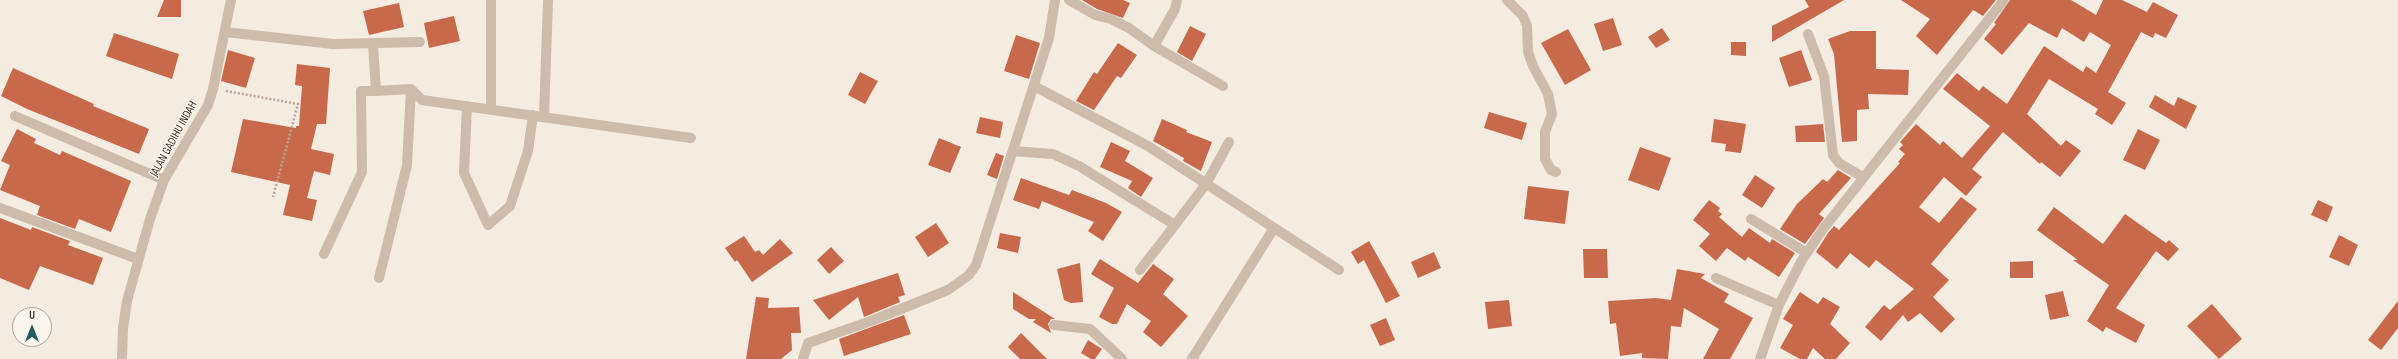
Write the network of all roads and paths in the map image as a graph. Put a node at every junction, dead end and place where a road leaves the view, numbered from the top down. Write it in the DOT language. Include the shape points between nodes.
graph roads {
  1 [pos="231,0"];
  2 [pos="491,0"];
  3 [pos="548,0"];
  4 [pos="1056,0"];
  5 [pos="1069,0"];
  6 [pos="1177,0"];
  7 [pos="1507,0"];
  8 [pos="2004,0"];
  9 [pos="225,32"];
  10 [pos="1808,34"];
  11 [pos="420,42"];
  12 [pos="373,45"];
  13 [pos="1154,46"];
  14 [pos="1034,86"];
  15 [pos="1223,86"];
  16 [pos="213,89"];
  17 [pos="411,89"];
  18 [pos="376,91"];
  19 [pos="467,106"];
  20 [pos="491,110"];
  21 [pos="533,115"];
  22 [pos="16,116"];
  23 [pos="544,117"];
  24 [pos="691,138"];
  25 [pos="1229,142"];
  26 [pos="1013,151"];
  27 [pos="1556,172"];
  28 [pos="1863,177"];
  29 [pos="164,180"];
  30 [pos="1206,184"];
  31 [pos="273,198"];
  32 [pos="0,208"];
  33 [pos="1751,218"];
  34 [pos="1175,225"];
  35 [pos="1274,228"];
  36 [pos="1807,253"];
  37 [pos="324,254"];
  38 [pos="138,259"];
  39 [pos="1140,270"];
  40 [pos="1339,270"];
  41 [pos="379,278"];
  42 [pos="1716,278"];
  43 [pos="1779,305"];
  44 [pos="1054,325"];
  45 [pos="122,359"];
  46 [pos="803,359"];
  47 [pos="1122,359"];
  48 [pos="1192,359"];
  49 [pos="1760,359"];
  1 -- 9 [label="street, JALAN GADIHU INDAH"];
  2 -- 20 [label="street"];
  3 -- 23 [label="street"];
  4 -- 14 [label="street" via="1054,19"];
  5 -- 13 [label="street" via="1095,15 1129,28"];
  6 -- 13 [label="street"];
  7 -- 27 [label="street" via="1523,16 1527,26 1530,59 1548,94 1552,114 1544,132 1544,159 1551,170"];
  8 -- 28 [label="street"];
  9 -- 12 [label="street" via="333,44"];
  9 -- 16 [label="street, JALAN GADIHU INDAH"];
  10 -- 28 [label="street" via="1822,68 1833,154 1839,163"];
  11 -- 12 [label="street"];
  12 -- 18 [label="street"];
  13 -- 15 [label="street"];
  14 -- 26 [label="street"];
  14 -- 30 [label="street" via="1148,146"];
  16 -- 29 [label="street, JALAN GADIHU INDAH" via="208,105"];
  16 -- 31 [label="path" via="298,104"];
  17 -- 18 [label="street"];
  17 -- 19 [label="street" via="422,100"];
  17 -- 41 [label="street" via="407,165"];
  18 -- 37 [label="street" via="361,91 362,172"];
  19 -- 20 [label="street"];
  19 -- 21 [label="street" via="464,173 488,225 510,206 528,151"];
  20 -- 21 [label="street"];
  21 -- 23 [label="street"];
  22 -- 29 [label="street"];
  23 -- 24 [label="street"];
  25 -- 30 [label="street"];
  26 -- 34 [label="street" via="1053,154 1079,166"];
  26 -- 46 [label="street" via="976,265 969,275 948,290 808,343"];
  28 -- 36 [label="street"];
  29 -- 38 [label="street, JALAN GADIHU INDAH"];
  30 -- 34 [label="street"];
  30 -- 35 [label="street"];
  32 -- 38 [label="street"];
  33 -- 36 [label="street"];
  34 -- 39 [label="street"];
  35 -- 40 [label="street"];
  35 -- 48 [label="street"];
  36 -- 43 [label="street"];
  38 -- 45 [label="street, JALAN GADIHU INDAH" via="127,301"];
  42 -- 43 [label="street"];
  43 -- 49 [label="street"];
  44 -- 47 [label="street" via="1090,329"];
}
